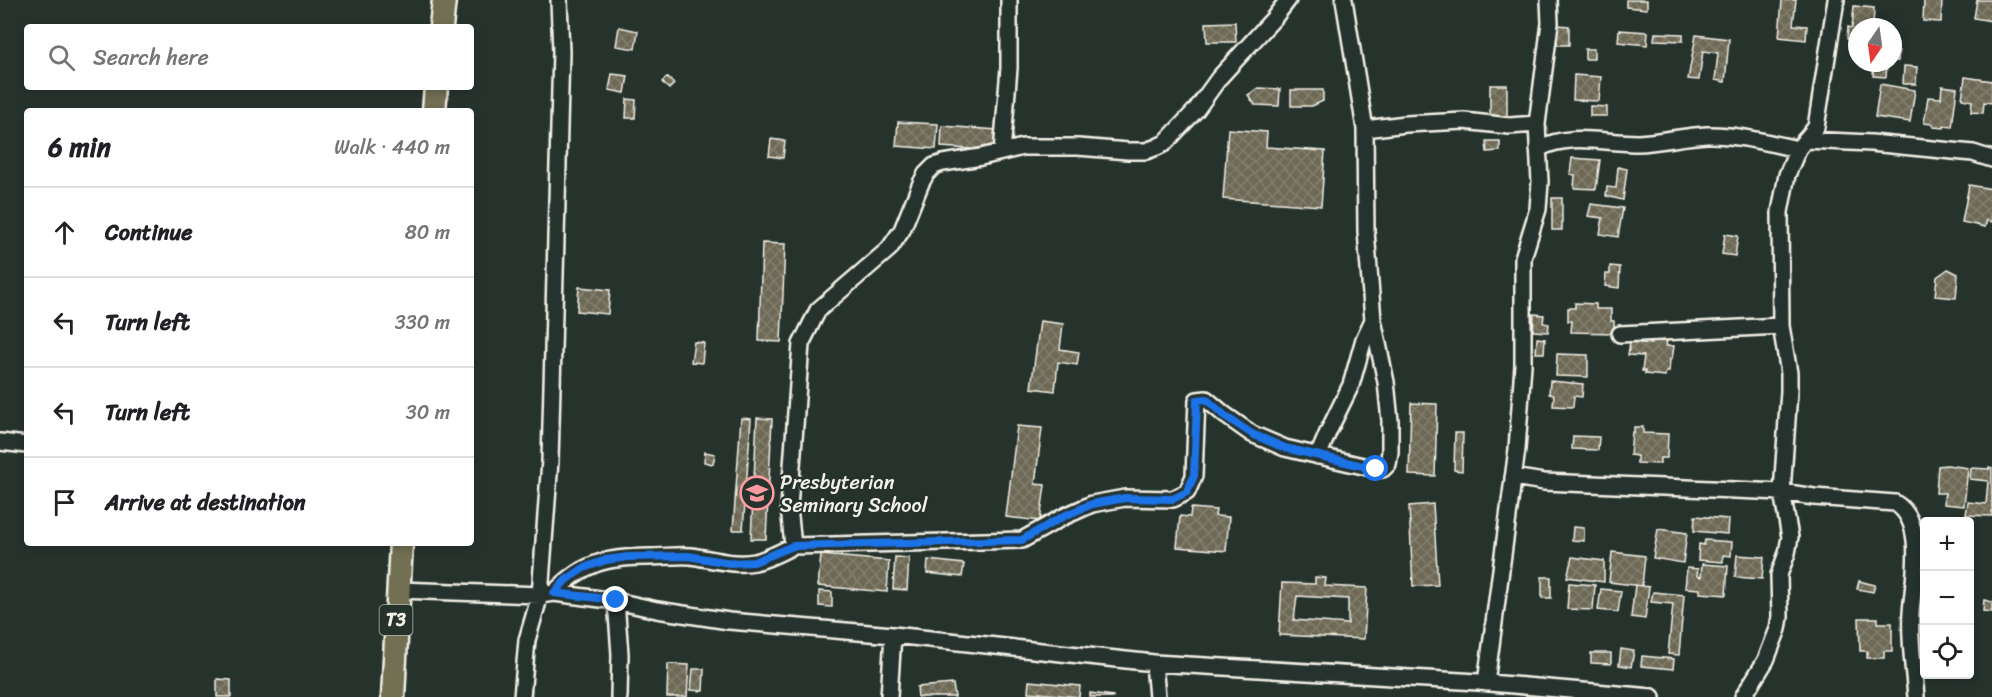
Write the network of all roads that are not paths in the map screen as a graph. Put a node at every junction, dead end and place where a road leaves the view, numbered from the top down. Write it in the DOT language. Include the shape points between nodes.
graph roads {
  1 [pos="444,0"];
  2 [pos="560,0"];
  3 [pos="1008,0"];
  4 [pos="1288,0"];
  5 [pos="1344,0"];
  6 [pos="1550,0"];
  7 [pos="1836,0"];
  8 [pos="441,24"];
  9 [pos="436,90"];
  10 [pos="434,108"];
  11 [pos="1537,124"];
  12 [pos="1365,129"];
  13 [pos="1802,144"];
  14 [pos="1538,150"];
  15 [pos="1002,152"];
  16 [pos="1992,159"];
  17 [pos="1372,320"];
  18 [pos="1780,326"];
  19 [pos="1620,334"];
  20 [pos="0,441"];
  21 [pos="24,445"];
  22 [pos="1318,456"];
  23 [pos="1513,477"];
  24 [pos="1782,492"];
  25 [pos="401,546"];
  26 [pos="793,546"];
  27 [pos="398,590"];
  28 [pos="547,594"];
  29 [pos="616,600"];
  30 [pos="893,635"];
  31 [pos="1154,663"];
  32 [pos="1486,683"];
  33 [pos="393,697"];
  34 [pos="522,697"];
  35 [pos="619,697"];
  36 [pos="890,697"];
  37 [pos="1157,697"];
  38 [pos="1652,697"];
  39 [pos="1743,697"];
  40 [pos="1916,697"];
  1 -- 8 [label="highway"];
  2 -- 28 [label="street"];
  3 -- 15 [label="street" via="1009,68"];
  4 -- 15 [label="street" via="1165,143 1146,151 1023,147"];
  5 -- 12 [label="street"];
  6 -- 11 [label="street"];
  7 -- 13 [label="street" via="1816,127"];
  9 -- 10 [label="highway"];
  11 -- 12 [label="street" via="1509,126 1464,121"];
  11 -- 14 [label="street"];
  12 -- 17 [label="street"];
  13 -- 14 [label="street" via="1707,135 1639,143 1565,139"];
  13 -- 16 [label="street" via="1866,142 1973,153"];
  13 -- 18 [label="street" via="1787,175 1780,212"];
  14 -- 23 [label="street" via="1538,209 1523,258 1523,365"];
  15 -- 26 [label="street" via="934,166 921,183 890,249 818,310 801,344 789,507"];
  17 -- 22 [label="street" via="1351,385"];
  17 -- 22 [label="street" via="1386,382 1390,421 1388,464 1376,469"];
  18 -- 19 [label="street"];
  18 -- 24 [label="street" via="1789,373"];
  20 -- 21 [label="street"];
  22 -- 26 [label="street" via="1252,434 1201,398 1197,400 1194,476 1187,492 1173,499 1125,498 1092,504 1022,540"];
  23 -- 24 [label="street" via="1571,484"];
  23 -- 32 [label="street"];
  24 -- 39 [label="street" via="1790,537 1779,575 1778,629 1766,660"];
  24 -- 40 [label="street" via="1895,503 1911,518 1915,545 1911,614"];
  25 -- 27 [label="highway, T3"];
  26 -- 28 [label="street" via="754,562 730,563 688,556 606,560 584,568"];
  27 -- 28 [label="street"];
  27 -- 33 [label="highway, T3"];
  28 -- 29 [label="street"];
  28 -- 34 [label="street" via="527,640"];
  29 -- 30 [label="street" via="729,621"];
  29 -- 35 [label="street"];
  30 -- 31 [label="street"];
  30 -- 36 [label="street"];
  31 -- 32 [label="street"];
  31 -- 37 [label="street"];
  32 -- 38 [label="street"];
}
